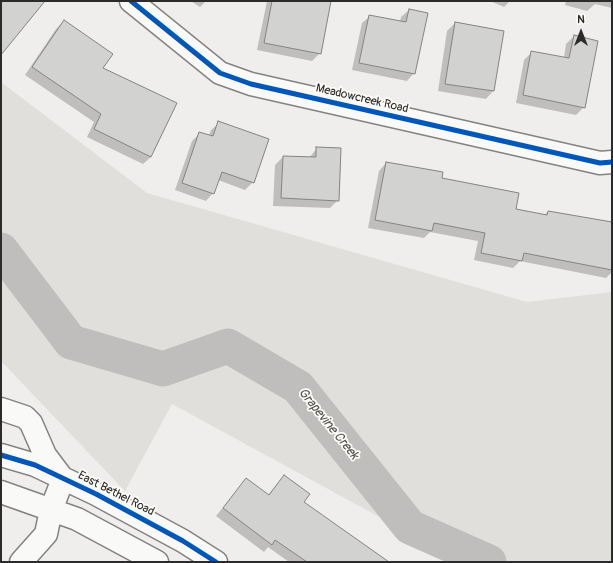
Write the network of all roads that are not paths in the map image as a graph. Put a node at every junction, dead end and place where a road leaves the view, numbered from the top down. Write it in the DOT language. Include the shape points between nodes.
graph roads {
  1 [pos="131,1"];
  2 [pos="612,162"];
  3 [pos="1,409"];
  4 [pos="1,455"];
  5 [pos="64,479"];
  6 [pos="1,492"];
  7 [pos="51,510"];
  8 [pos="21,562"];
  9 [pos="157,562"];
  10 [pos="216,562"];
  1 -- 2 [label="street, Meadowcreek Road" via="220,73 251,84 600,163"];
  3 -- 5 [label="street" via="25,417 31,423 45,455"];
  4 -- 5 [label="street, East Bethel Road" via="35,465"];
  5 -- 7 [label="street"];
  5 -- 10 [label="street, East Bethel Road" via="184,541"];
  6 -- 7 [label="street"];
  7 -- 8 [label="street" via="46,534"];
  7 -- 9 [label="street" via="78,519"];
}
